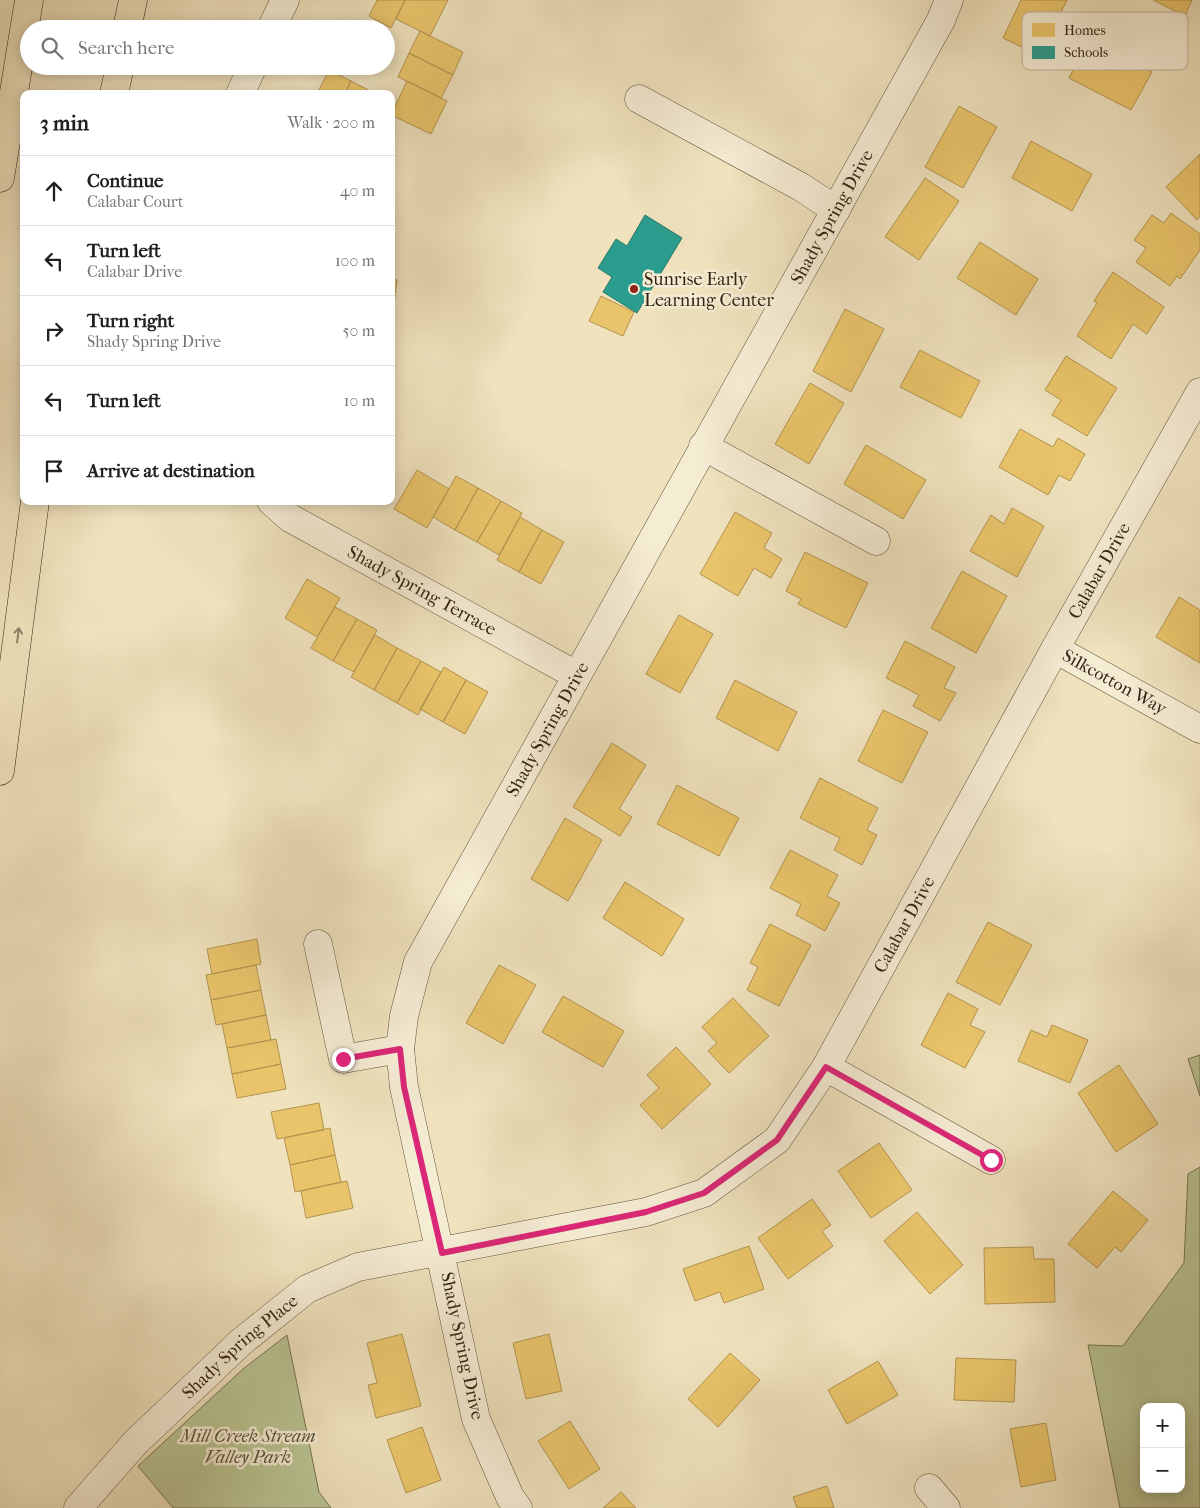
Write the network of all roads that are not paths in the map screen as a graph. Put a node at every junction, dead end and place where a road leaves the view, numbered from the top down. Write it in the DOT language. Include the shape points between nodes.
graph roads {
  1 [pos="29,0"];
  2 [pos="133,0"];
  3 [pos="285,0"];
  4 [pos="949,0"];
  5 [pos="26,20"];
  6 [pos="129,20"];
  7 [pos="275,20"];
  8 [pos="20,55"];
  9 [pos="118,75"];
  10 [pos="249,75"];
  11 [pos="115,90"];
  12 [pos="242,90"];
  13 [pos="639,99"];
  14 [pos="0,178"];
  15 [pos="836,210"];
  16 [pos="1200,392"];
  17 [pos="704,446"];
  18 [pos="34,505"];
  19 [pos="275,505"];
  20 [pos="876,541"];
  21 [pos="1055,649"];
  22 [pos="576,675"];
  23 [pos="1200,729"];
  24 [pos="0,770"];
  25 [pos="318,944"];
  26 [pos="400,1049"];
  27 [pos="826,1067"];
  28 [pos="991,1160"];
  29 [pos="442,1253"];
  30 [pos="78,1508"];
  31 [pos="518,1508"];
  1 -- 5 [label="main road"];
  2 -- 6 [label="main road"];
  3 -- 7 [label="street"];
  4 -- 15 [label="street, Shady Spring Drive"];
  8 -- 14 [label="main road"];
  9 -- 11 [label="main road"];
  10 -- 12 [label="street"];
  13 -- 15 [label="street" via="801,187"];
  15 -- 17 [label="street, Shady Spring Drive"];
  16 -- 21 [label="street, Calabar Drive"];
  17 -- 20 [label="street"];
  17 -- 22 [label="street, Shady Spring Drive"];
  24 -- 18 [label="main road, one-way"];
  19 -- 22 [label="street, Shady Spring Terrace" via="290,518"];
  21 -- 23 [label="street, Silkcotton Way"];
  21 -- 27 [label="street, Calabar Drive"];
  22 -- 26 [label="street, Shady Spring Drive" via="418,962 404,1016"];
  25 -- 26 [label="street" via="343,1059"];
  26 -- 29 [label="street, Shady Spring Drive" via="404,1087"];
  27 -- 28 [label="street"];
  27 -- 29 [label="street, Calabar Drive" via="777,1140 704,1193 646,1212"];
  29 -- 30 [label="street, Shady Spring Place" via="358,1267 307,1289 241,1342 135,1443"];
  29 -- 31 [label="street, Shady Spring Drive" via="476,1419 510,1497"];
}
